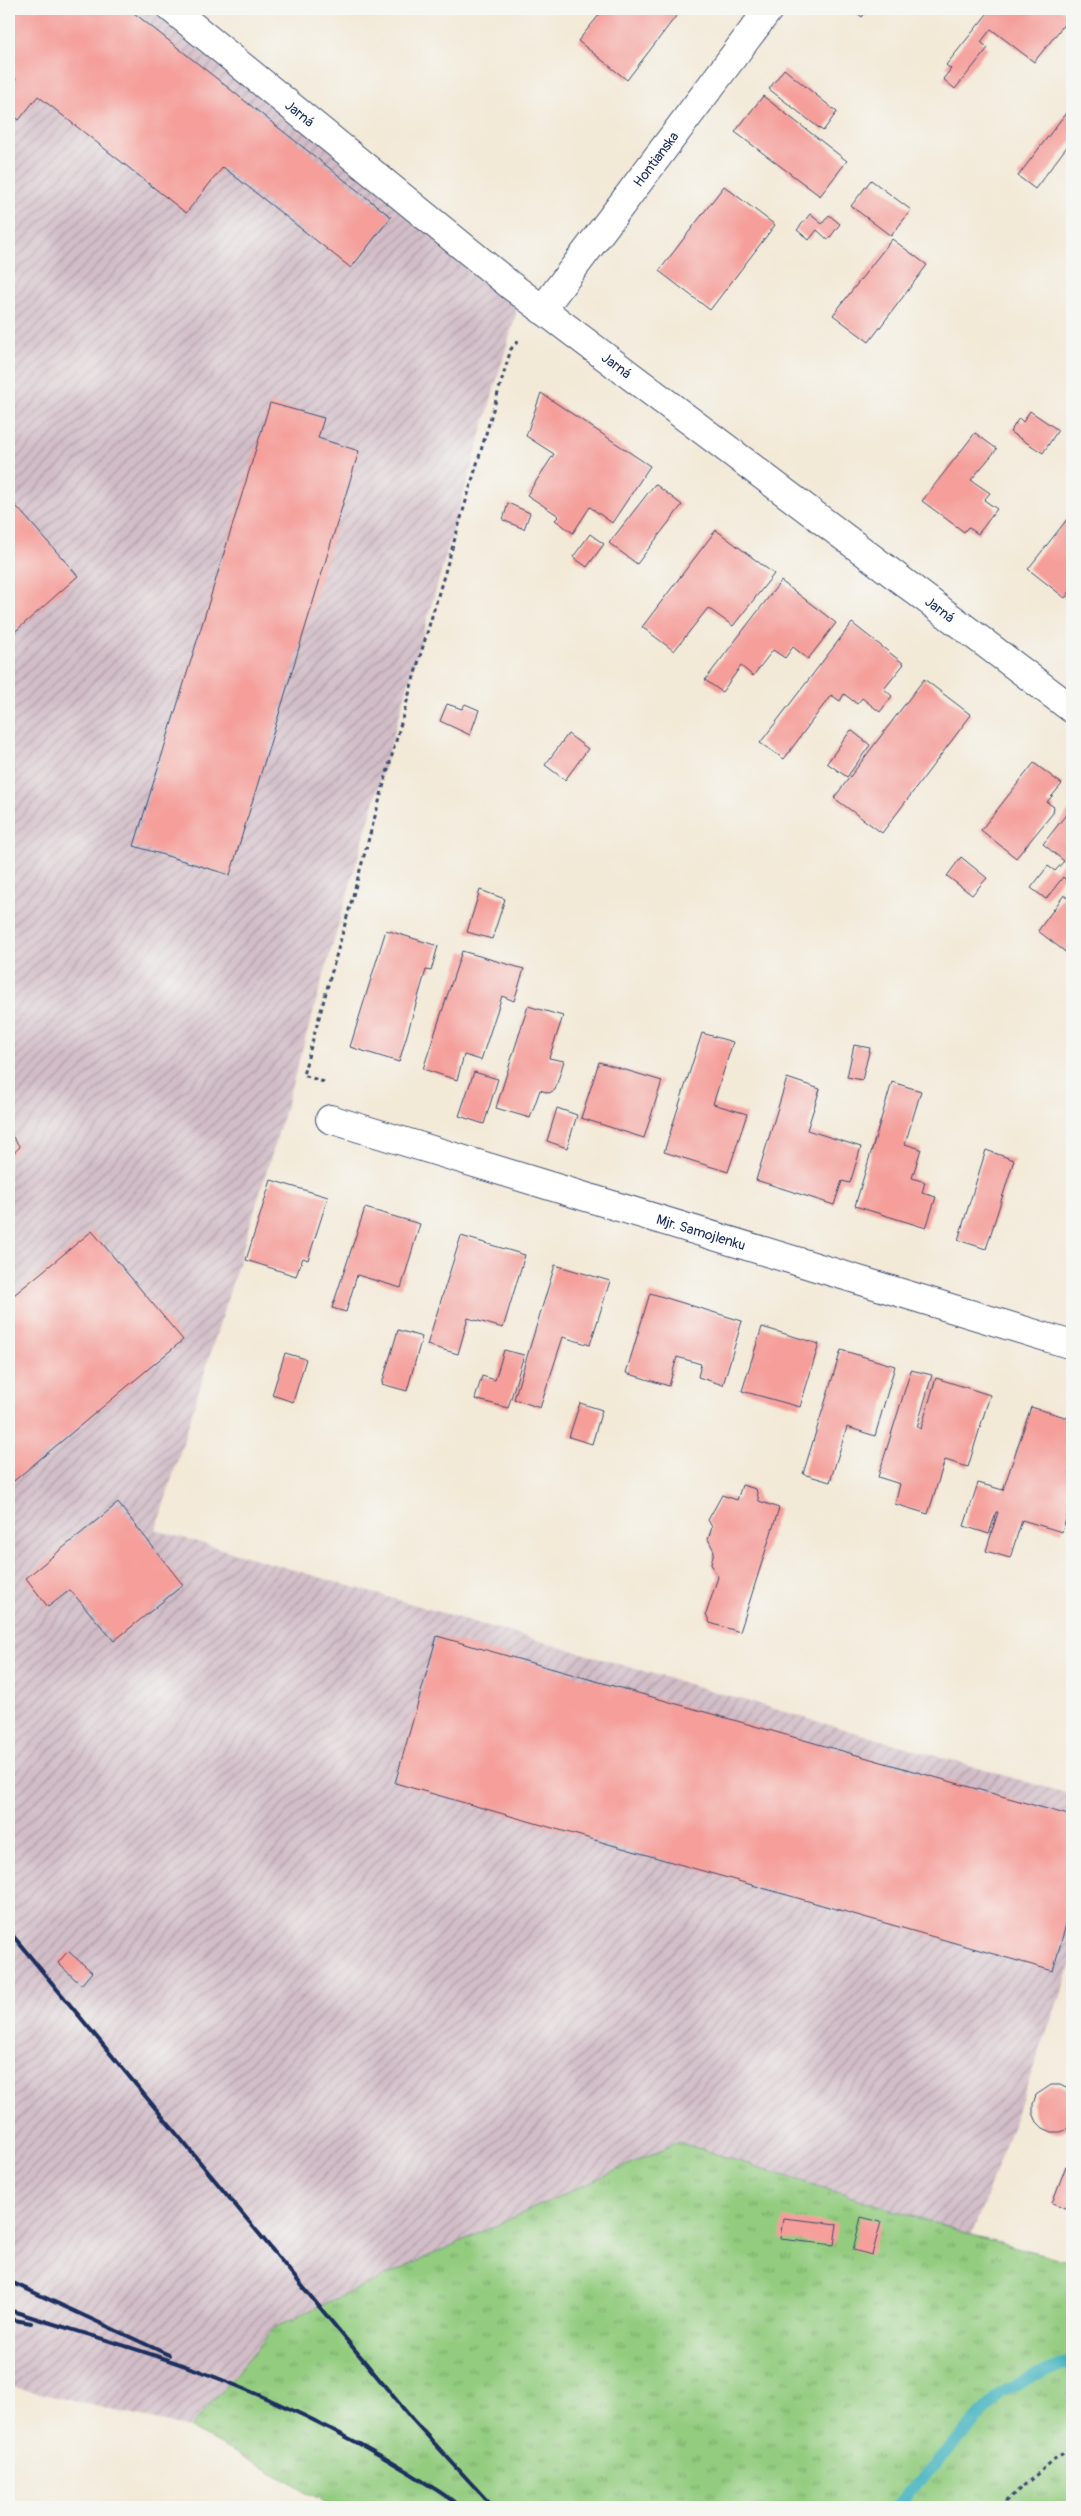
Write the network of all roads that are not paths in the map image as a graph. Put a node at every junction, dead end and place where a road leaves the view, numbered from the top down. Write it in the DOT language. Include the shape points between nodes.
graph roads {
  1 [pos="172,9"];
  2 [pos="769,9"];
  3 [pos="542,310"];
  4 [pos="1072,709"];
  5 [pos="330,1119"];
  6 [pos="1072,1345"];
  1 -- 3 [label="street, Jarná"];
  2 -- 3 [label="street, Hontianska"];
  3 -- 4 [label="street, Jarná"];
  5 -- 6 [label="street, Mjr. Samojlenku"];
}
